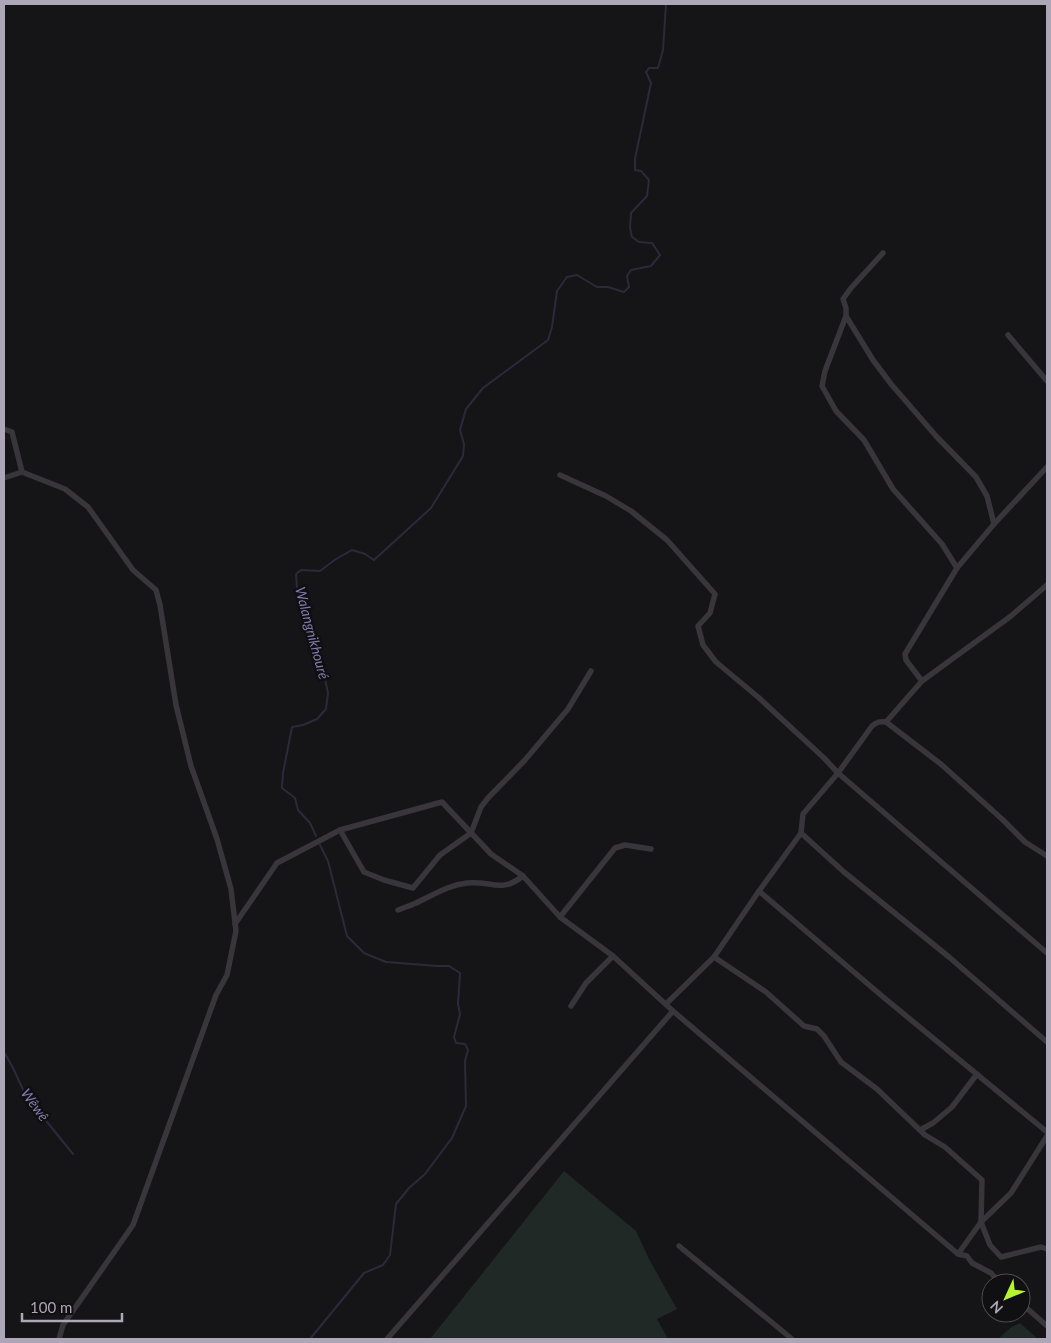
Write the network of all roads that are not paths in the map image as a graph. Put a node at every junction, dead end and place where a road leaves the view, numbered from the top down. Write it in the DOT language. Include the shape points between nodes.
graph roads {
  1 [pos="883,253"];
  2 [pos="846,316"];
  3 [pos="1008,335"];
  4 [pos="1047,381"];
  5 [pos="4,429"];
  6 [pos="1047,467"];
  7 [pos="22,472"];
  8 [pos="560,475"];
  9 [pos="4,478"];
  10 [pos="994,524"];
  11 [pos="957,568"];
  12 [pos="1047,585"];
  13 [pos="591,671"];
  14 [pos="922,681"];
  15 [pos="886,722"];
  16 [pos="838,773"];
  17 [pos="340,830"];
  18 [pos="471,833"];
  19 [pos="801,833"];
  20 [pos="651,849"];
  21 [pos="1047,856"];
  22 [pos="523,876"];
  23 [pos="759,891"];
  24 [pos="398,910"];
  25 [pos="560,917"];
  26 [pos="235,924"];
  27 [pos="1047,953"];
  28 [pos="613,956"];
  29 [pos="714,957"];
  30 [pos="666,1004"];
  31 [pos="571,1006"];
  32 [pos="673,1011"];
  33 [pos="1047,1042"];
  34 [pos="977,1074"];
  35 [pos="920,1130"];
  36 [pos="1047,1132"];
  37 [pos="1047,1136"];
  38 [pos="980,1222"];
  39 [pos="679,1246"];
  40 [pos="1047,1249"];
  41 [pos="958,1254"];
  42 [pos="989,1273"];
  43 [pos="1031,1312"];
  44 [pos="1047,1326"];
  45 [pos="59,1339"];
  46 [pos="387,1339"];
  47 [pos="792,1339"];
  1 -- 2 [label="street" via="843,299"];
  2 -- 10 [label="street" via="891,384 976,477 987,496"];
  2 -- 11 [label="street" via="822,386 836,411 864,440 893,489 942,544"];
  3 -- 4 [label="street"];
  5 -- 7 [label="street" via="12,432"];
  6 -- 10 [label="street"];
  7 -- 9 [label="street"];
  7 -- 26 [label="street" via="65,489 88,507 132,570 156,590 176,705 231,889"];
  8 -- 16 [label="street" via="631,511 668,540 715,594 710,613 698,626 703,645 716,662"];
  10 -- 11 [label="street"];
  11 -- 14 [label="street" via="905,654"];
  12 -- 14 [label="street" via="1011,616"];
  13 -- 18 [label="street" via="568,709 481,807"];
  14 -- 15 [label="street"];
  15 -- 16 [label="street" via="880,721 872,726"];
  15 -- 21 [label="street" via="942,765 1025,842"];
  16 -- 19 [label="street" via="803,814"];
  16 -- 27 [label="street"];
  17 -- 18 [label="street" via="442,802"];
  17 -- 18 [label="street" via="364,872 413,888 440,855"];
  17 -- 26 [label="street" via="277,863"];
  18 -- 22 [label="street" via="491,854"];
  19 -- 23 [label="street"];
  19 -- 33 [label="street"];
  20 -- 25 [label="street" via="625,845 615,848"];
  22 -- 24 [label="street" via="504,886 468,883 444,889"];
  22 -- 25 [label="street"];
  23 -- 29 [label="street"];
  23 -- 34 [label="street"];
  25 -- 28 [label="street"];
  26 -- 45 [label="street" via="227,975 216,995 133,1225 63,1325"];
  28 -- 30 [label="street"];
  28 -- 31 [label="street" via="586,982"];
  29 -- 30 [label="street"];
  29 -- 35 [label="street" via="766,992 804,1026 817,1029 841,1062 877,1088"];
  30 -- 32 [label="street"];
  32 -- 41 [label="street"];
  32 -- 46 [label="street"];
  34 -- 35 [label="street" via="952,1107"];
  34 -- 36 [label="street"];
  35 -- 38 [label="street" via="982,1180"];
  37 -- 38 [label="street" via="1011,1193"];
  38 -- 40 [label="street" via="990,1245 1000,1257 1041,1247"];
  38 -- 41 [label="street"];
  39 -- 47 [label="street"];
  41 -- 42 [label="street" via="968,1256 972,1264"];
  43 -- 44 [label="street"];
}
